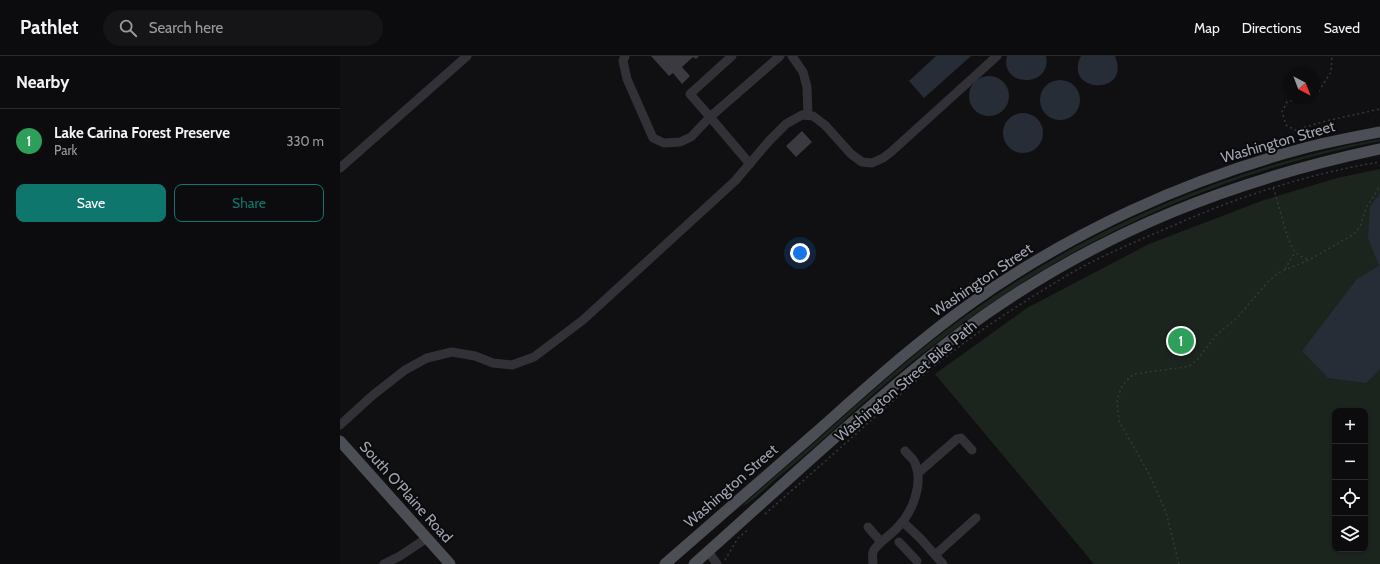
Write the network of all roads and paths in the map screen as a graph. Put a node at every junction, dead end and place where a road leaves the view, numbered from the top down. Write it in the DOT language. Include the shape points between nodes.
graph roads {
  1 [pos="467,56"];
  2 [pos="625,56"];
  3 [pos="732,56"];
  4 [pos="780,56"];
  5 [pos="792,56"];
  6 [pos="996,56"];
  7 [pos="1332,56"];
  8 [pos="1320,89"];
  9 [pos="1286,104"];
  10 [pos="1380,109"];
  11 [pos="808,115"];
  12 [pos="710,117"];
  13 [pos="1380,132"];
  14 [pos="1380,149"];
  15 [pos="1380,162"];
  16 [pos="750,164"];
  17 [pos="340,168"];
  18 [pos="1380,186"];
  19 [pos="1273,188"];
  20 [pos="1295,252"];
  21 [pos="1309,260"];
  22 [pos="1285,269"];
  23 [pos="340,425"];
  24 [pos="340,441"];
  25 [pos="972,450"];
  26 [pos="905,451"];
  27 [pos="918,474"];
  28 [pos="762,516"];
  29 [pos="976,518"];
  30 [pos="903,522"];
  31 [pos="752,526"];
  32 [pos="868,527"];
  33 [pos="426,538"];
  34 [pos="881,542"];
  35 [pos="899,542"];
  36 [pos="708,552"];
  37 [pos="933,553"];
  38 [pos="918,563"];
  39 [pos="384,564"];
  40 [pos="450,564"];
  41 [pos="665,564"];
  42 [pos="694,564"];
  43 [pos="717,564"];
  44 [pos="720,564"];
  45 [pos="873,564"];
  46 [pos="943,564"];
  47 [pos="1179,564"];
  1 -- 17 [label="street"];
  2 -- 12 [label="street" via="623,61 627,79 653,138 664,143 691,138"];
  3 -- 12 [label="street" via="690,94"];
  4 -- 12 [label="street"];
  5 -- 11 [label="street" via="803,72 808,87"];
  6 -- 11 [label="street" via="892,152 872,163 862,162 851,154 825,125"];
  7 -- 8 [label="path" via="1331,72"];
  9 -- 10 [label="path" via="1282,112 1286,125 1295,130"];
  11 -- 16 [label="street" via="802,115 786,124"];
  12 -- 16 [label="street"];
  13 -- 41 [label="main road, Washington Street" via="1301,149 1212,177 1124,214 1030,264 975,300 918,343"];
  14 -- 36 [label="main road, Washington Street" via="1313,164 1205,198 1096,246 1034,283 986,314 931,355"];
  15 -- 19 [label="path, Washington Street Bike Path"];
  16 -- 23 [label="street" via="735,181 583,320 534,357 512,365 493,364 475,356 452,352 427,358 405,370"];
  18 -- 21 [label="path" via="1354,234"];
  19 -- 20 [label="path"];
  19 -- 28 [label="path, Washington Street Bike Path" via="1212,209 1140,240 1073,272 1009,312 919,379"];
  20 -- 21 [label="path"];
  20 -- 22 [label="path"];
  21 -- 22 [label="path"];
  22 -- 47 [label="path" via="1267,283 1236,319 1218,332 1198,360 1185,367 1134,374 1121,388 1117,401 1119,421 1149,474 1166,512"];
  24 -- 33 [label="main road, South O'Plaine Road"];
  25 -- 27 [label="street" via="960,438 957,439"];
  26 -- 27 [label="street" via="914,462"];
  27 -- 30 [label="street" via="916,493"];
  29 -- 37 [label="street"];
  30 -- 34 [label="street"];
  30 -- 37 [label="street"];
  31 -- 44 [label="path" via="738,538 726,560"];
  32 -- 34 [label="street"];
  33 -- 39 [label="street"];
  33 -- 40 [label="main road, South O'Plaine Road"];
  34 -- 45 [label="street" via="872,552"];
  35 -- 38 [label="street"];
  36 -- 42 [label="main road, Washington Street"];
  36 -- 43 [label="street"];
  37 -- 38 [label="street"];
  37 -- 46 [label="street"];
}
